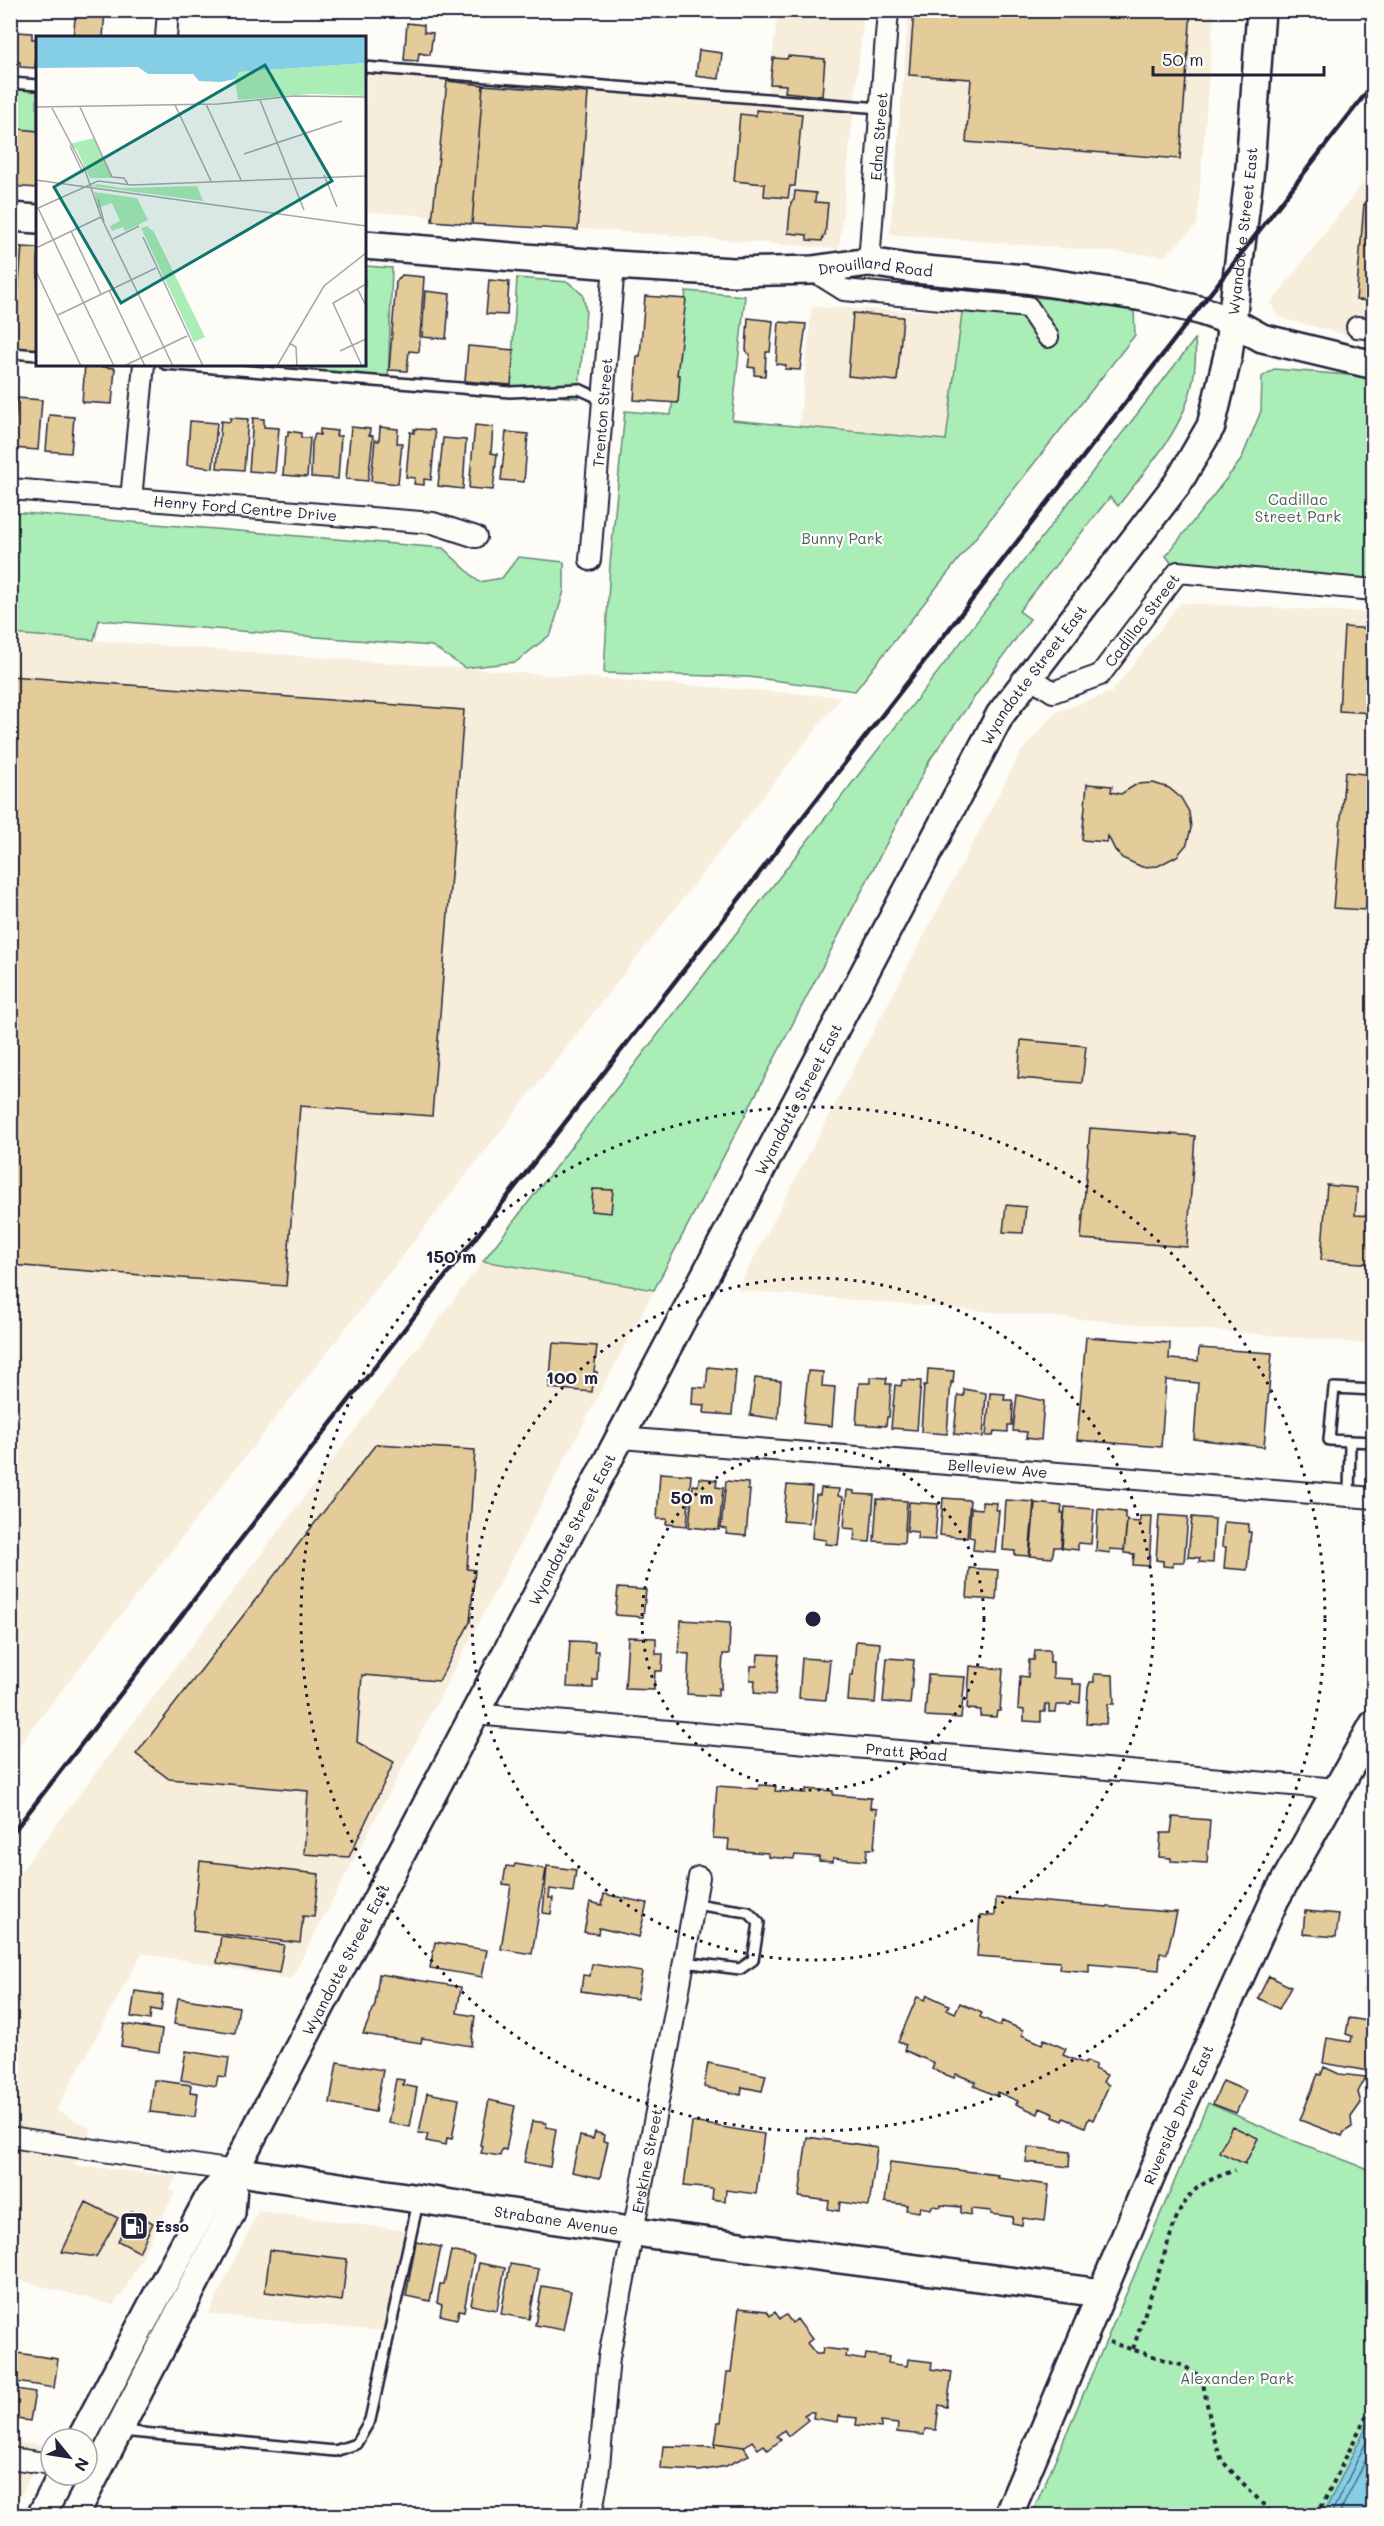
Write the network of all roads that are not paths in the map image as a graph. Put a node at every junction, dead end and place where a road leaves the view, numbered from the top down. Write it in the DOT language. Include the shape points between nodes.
graph roads {
  1 [pos="168,10"];
  2 [pos="888,10"];
  3 [pos="1261,10"];
  4 [pos="166,36"];
  5 [pos="366,67"];
  6 [pos="10,83"];
  7 [pos="36,86"];
  8 [pos="880,108"];
  9 [pos="10,217"];
  10 [pos="36,219"];
  11 [pos="366,245"];
  12 [pos="869,262"];
  13 [pos="614,265"];
  14 [pos="812,270"];
  15 [pos="1231,321"];
  16 [pos="1048,337"];
  17 [pos="10,352"];
  18 [pos="36,355"];
  19 [pos="1374,365"];
  20 [pos="144,366"];
  21 [pos="190,366"];
  22 [pos="603,400"];
  23 [pos="10,489"];
  24 [pos="130,499"];
  25 [pos="476,537"];
  26 [pos="590,560"];
  27 [pos="1374,590"];
  28 [pos="1029,675"];
  29 [pos="1374,1390"];
  30 [pos="621,1437"];
  31 [pos="1350,1441"];
  32 [pos="1374,1442"];
  33 [pos="1349,1496"];
  34 [pos="1374,1498"];
  35 [pos="474,1714"];
  36 [pos="1374,1724"];
  37 [pos="1337,1788"];
  38 [pos="699,1877"];
  39 [pos="694,1904"];
  40 [pos="684,1962"];
  41 [pos="10,2137"];
  42 [pos="234,2171"];
  43 [pos="418,2200"];
  44 [pos="633,2232"];
  45 [pos="1101,2293"];
  46 [pos="99,2429"];
  47 [pos="99,2431"];
  48 [pos="10,2458"];
  49 [pos="39,2462"];
  50 [pos="56,2487"];
  51 [pos="82,2487"];
  52 [pos="40,2516"];
  53 [pos="74,2516"];
  54 [pos="591,2516"];
  55 [pos="1008,2516"];
  1 -- 4 [label="street"];
  2 -- 8 [label="street, Edna Street"];
  3 -- 15 [label="main road, Wyandotte Street East" via="1250,168"];
  5 -- 8 [label="lane"];
  6 -- 7 [label="lane"];
  8 -- 12 [label="street, Edna Street"];
  9 -- 10 [label="main road"];
  11 -- 13 [label="main road, Drouillard Road"];
  12 -- 14 [label="main road, Drouillard Road"];
  12 -- 15 [label="main road, Drouillard Road" via="1143,297"];
  13 -- 14 [label="main road, Drouillard Road" via="733,272"];
  13 -- 22 [label="street, Trenton Street"];
  14 -- 16 [label="street" via="844,291 1028,308"];
  15 -- 19 [label="main road, Drouillard Road" via="1262,338"];
  15 -- 28 [label="main road, Wyandotte Street East" via="1228,355 1211,426 1178,483"];
  17 -- 18 [label="lane"];
  20 -- 24 [label="street"];
  21 -- 22 [label="lane" via="510,392 579,389"];
  22 -- 26 [label="street, Trenton Street"];
  23 -- 24 [label="street, Henry Ford Centre Drive"];
  24 -- 25 [label="street, Henry Ford Centre Drive" via="433,523"];
  27 -- 28 [label="street, Cadillac Street" via="1178,572 1100,675 1053,692"];
  28 -- 30 [label="main road, Wyandotte Street East" via="1000,715"];
  29 -- 31 [label="lane" via="1334,1388 1329,1440"];
  30 -- 33 [label="street, Belleview Ave"];
  30 -- 35 [label="main road, Wyandotte Street East"];
  31 -- 32 [label="lane"];
  31 -- 33 [label="lane"];
  33 -- 34 [label="street, Belleview Ave"];
  35 -- 37 [label="street, Pratt Road"];
  35 -- 42 [label="main road, Wyandotte Street East"];
  36 -- 37 [label="main road, Riverside Drive East"];
  37 -- 45 [label="main road, Riverside Drive East" via="1275,1899"];
  38 -- 39 [label="street, Erskine Street"];
  39 -- 40 [label="street, Erskine Street"];
  39 -- 40 [label="lane" via="748,1912 759,1923 753,1960 740,1970"];
  40 -- 44 [label="street, Erskine Street"];
  41 -- 42 [label="street, Strabane Avenue"];
  42 -- 43 [label="main road, Strabane Avenue"];
  42 -- 46 [label="main road, Wyandotte Street East" via="210,2196"];
  43 -- 44 [label="main road, Strabane Avenue"];
  43 -- 47 [label="lane" via="370,2420 356,2444 335,2451"];
  44 -- 45 [label="main road, Strabane Avenue"];
  44 -- 54 [label="street, Erskine Street" via="609,2357"];
  45 -- 55 [label="main road, Riverside Drive East"];
  48 -- 49 [label="street"];
  50 -- 52 [label="main road"];
  51 -- 53 [label="main road, Wyandotte Street East"];
}
